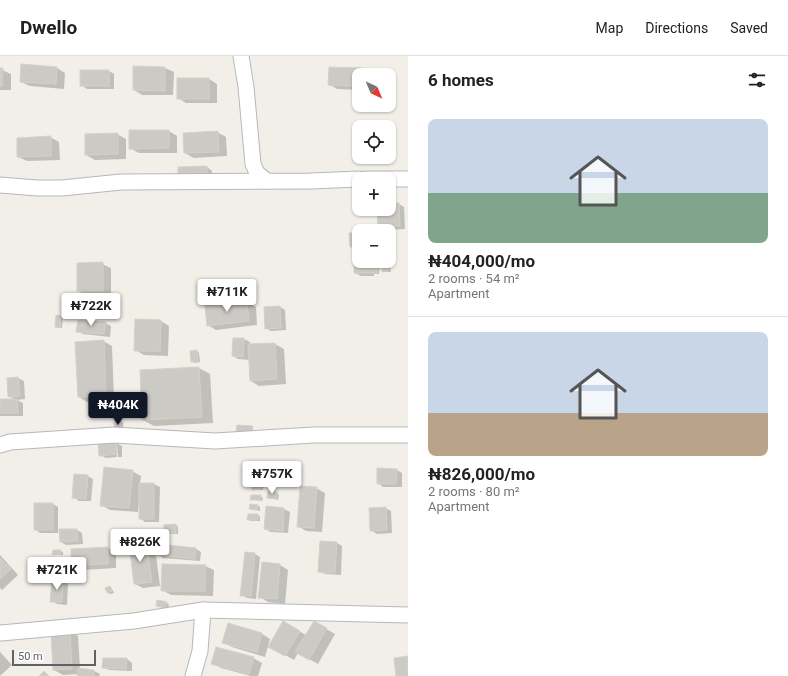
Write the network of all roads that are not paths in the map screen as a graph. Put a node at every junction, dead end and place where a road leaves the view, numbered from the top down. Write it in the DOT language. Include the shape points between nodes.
graph roads {
  1 [pos="241,56"];
  2 [pos="352,179"];
  3 [pos="396,179"];
  4 [pos="408,179"];
  5 [pos="267,181"];
  6 [pos="0,184"];
  7 [pos="408,435"];
  8 [pos="0,444"];
  9 [pos="203,610"];
  10 [pos="408,615"];
  11 [pos="1,633"];
  12 [pos="193,676"];
  1 -- 5 [label="street" via="253,164 257,173"];
  2 -- 5 [label="street"];
  3 -- 4 [label="street"];
  5 -- 6 [label="street" via="121,182 62,188"];
  7 -- 8 [label="street" via="314,435 215,441 114,435"];
  9 -- 10 [label="street"];
  9 -- 11 [label="street" via="134,621"];
  9 -- 12 [label="street" via="200,651"];
}
